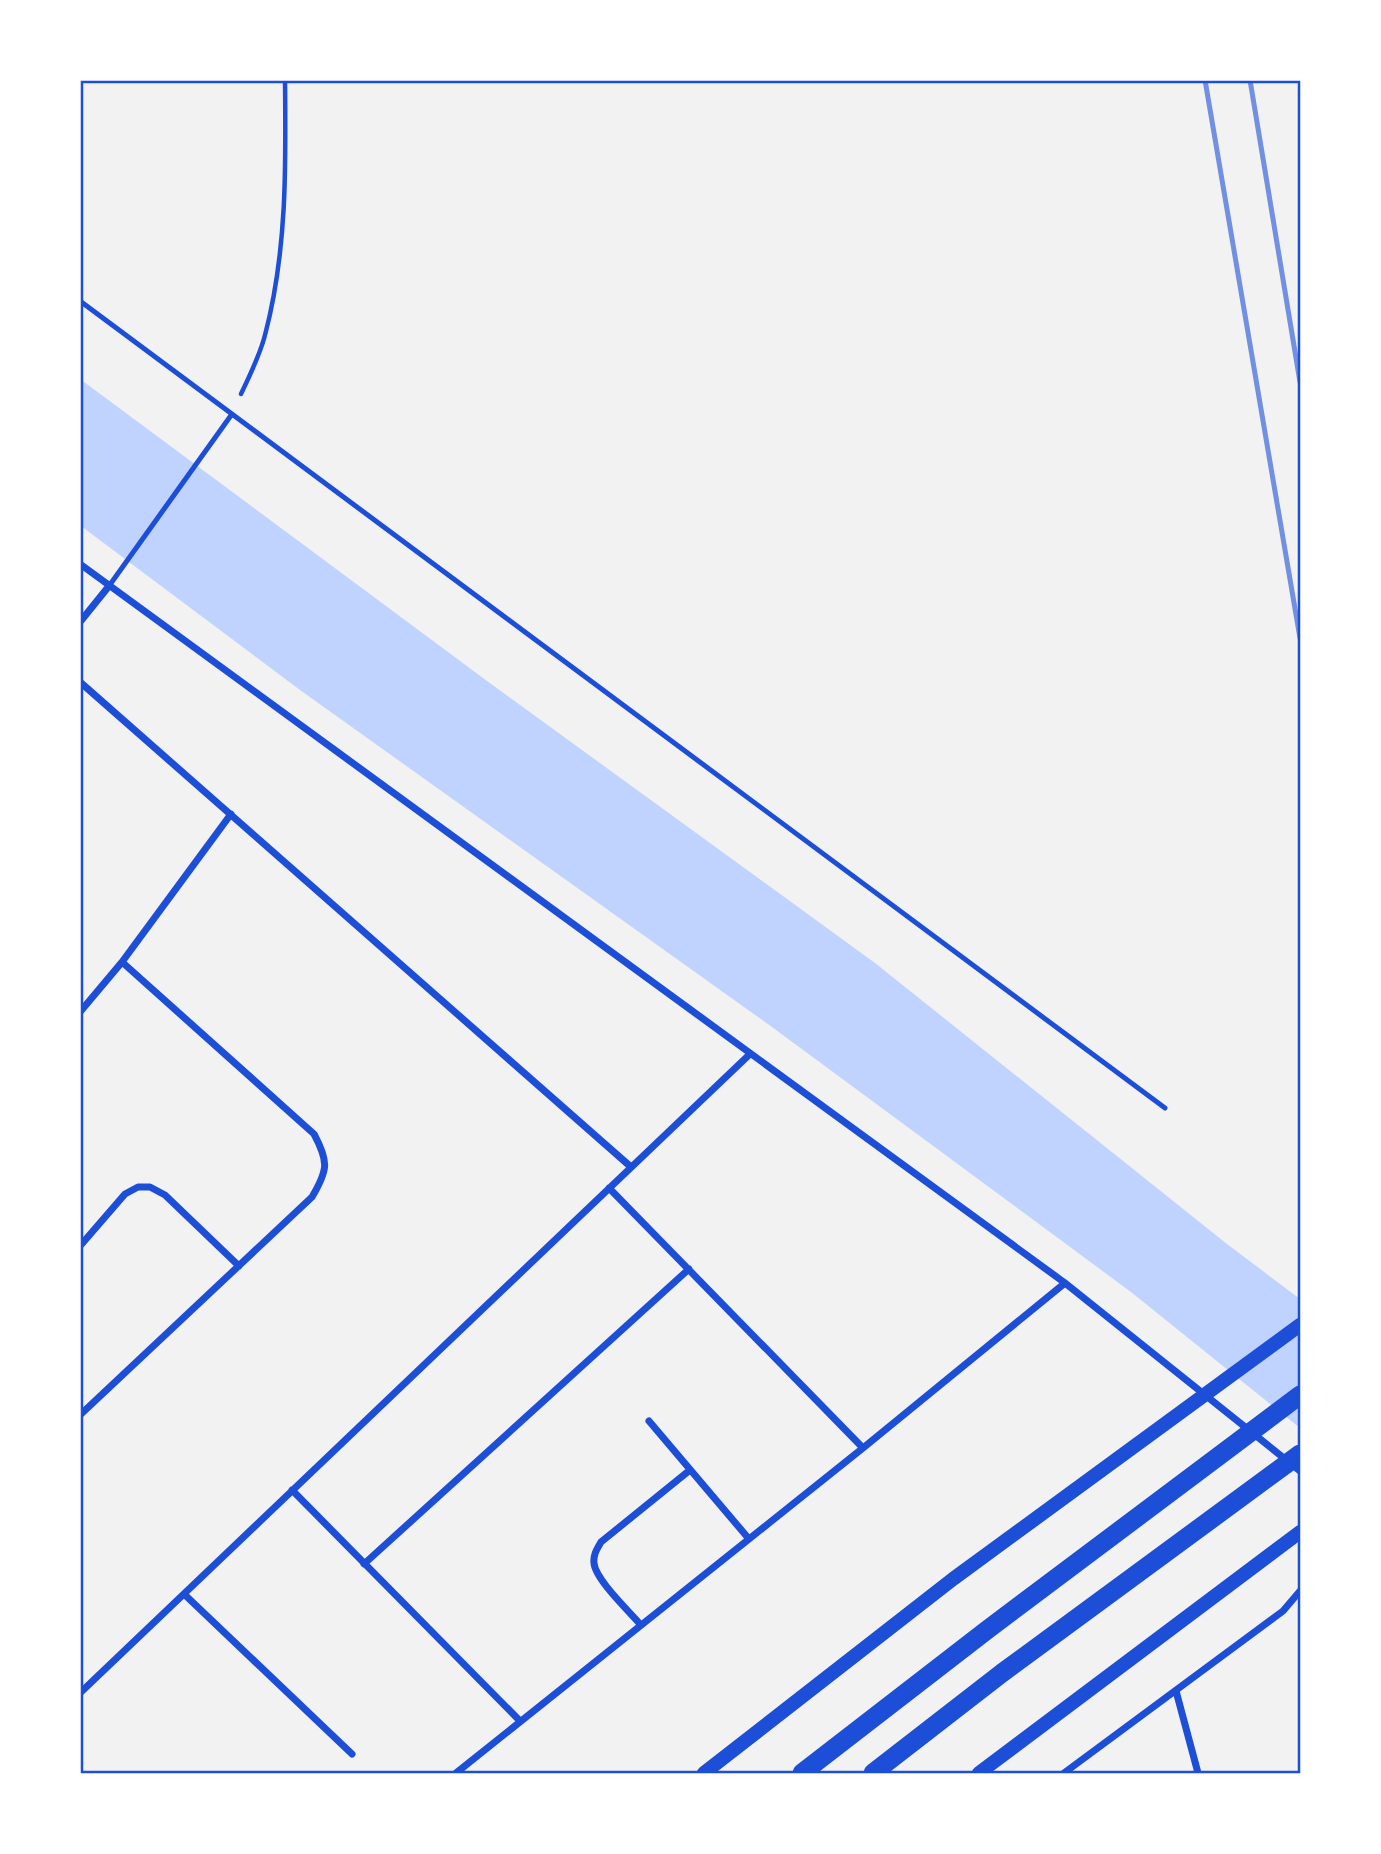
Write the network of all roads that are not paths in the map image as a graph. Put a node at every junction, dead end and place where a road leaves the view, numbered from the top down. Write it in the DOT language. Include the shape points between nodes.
graph roads {
  1 [pos="80,301"];
  2 [pos="232,414"];
  3 [pos="80,564"];
  4 [pos="109,586"];
  5 [pos="80,622"];
  6 [pos="80,682"];
  7 [pos="230,814"];
  8 [pos="122,962"];
  9 [pos="80,1012"];
  10 [pos="750,1054"];
  11 [pos="1165,1108"];
  12 [pos="631,1167"];
  13 [pos="609,1188"];
  14 [pos="80,1246"];
  15 [pos="239,1266"];
  16 [pos="690,1269"];
  17 [pos="1065,1283"];
  18 [pos="1300,1325"];
  19 [pos="1300,1395"];
  20 [pos="80,1415"];
  21 [pos="649,1421"];
  22 [pos="863,1448"];
  23 [pos="1300,1454"];
  24 [pos="690,1470"];
  25 [pos="1300,1471"];
  26 [pos="292,1490"];
  27 [pos="1300,1532"];
  28 [pos="749,1539"];
  29 [pos="364,1564"];
  30 [pos="1300,1591"];
  31 [pos="184,1594"];
  32 [pos="640,1624"];
  33 [pos="1176,1691"];
  34 [pos="80,1693"];
  35 [pos="519,1720"];
  36 [pos="352,1754"];
  37 [pos="456,1773"];
  38 [pos="704,1773"];
  39 [pos="802,1773"];
  40 [pos="873,1773"];
  41 [pos="979,1773"];
  42 [pos="1063,1773"];
  43 [pos="1198,1773"];
  1 -- 2 [label="lane"];
  2 -- 4 [label="lane"];
  2 -- 11 [label="lane"];
  3 -- 4 [label="street"];
  4 -- 5 [label="street"];
  4 -- 10 [label="street"];
  6 -- 7 [label="street"];
  7 -- 8 [label="street"];
  7 -- 12 [label="street"];
  8 -- 9 [label="street"];
  8 -- 15 [label="street" via="314,1134 324,1154 326,1174 312,1197"];
  10 -- 12 [label="street"];
  10 -- 17 [label="street"];
  12 -- 13 [label="street"];
  13 -- 16 [label="street"];
  13 -- 26 [label="street"];
  14 -- 15 [label="street" via="125,1194 150,1187 165,1195"];
  15 -- 20 [label="street"];
  16 -- 22 [label="street"];
  16 -- 29 [label="street"];
  17 -- 22 [label="street"];
  17 -- 25 [label="street"];
  18 -- 38 [label="main road" via="953,1579"];
  19 -- 39 [label="highway"];
  21 -- 24 [label="street"];
  22 -- 28 [label="street"];
  23 -- 40 [label="highway"];
  24 -- 28 [label="street"];
  24 -- 32 [label="street" via="601,1542 595,1553 593,1564 600,1576"];
  26 -- 29 [label="street"];
  26 -- 31 [label="street"];
  27 -- 41 [label="main road"];
  28 -- 32 [label="street"];
  29 -- 35 [label="street"];
  30 -- 33 [label="street" via="1283,1611"];
  31 -- 34 [label="street"];
  31 -- 36 [label="street"];
  32 -- 35 [label="street"];
  33 -- 42 [label="street"];
  33 -- 43 [label="street"];
  35 -- 37 [label="street"];
}
